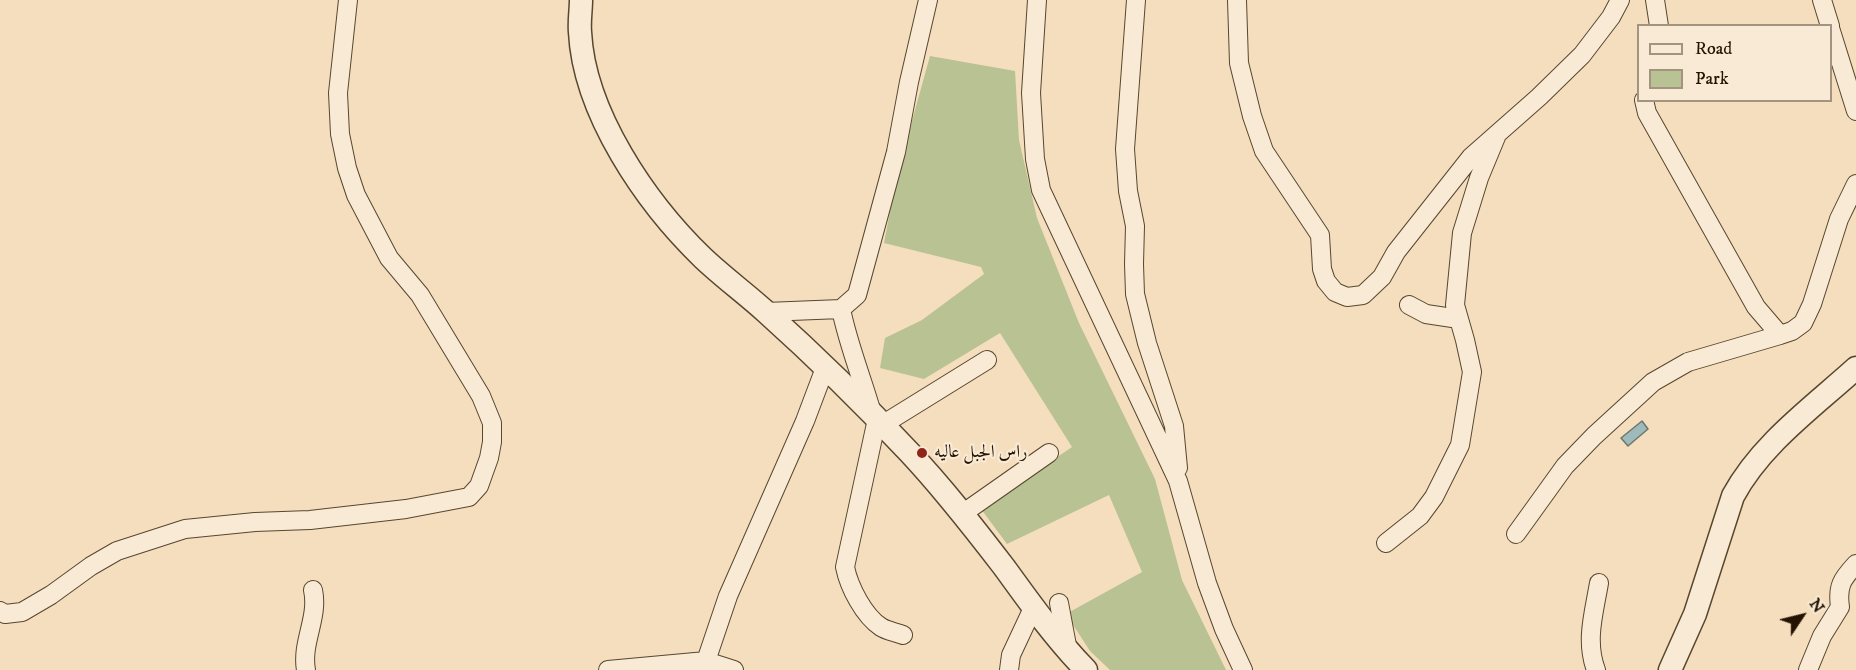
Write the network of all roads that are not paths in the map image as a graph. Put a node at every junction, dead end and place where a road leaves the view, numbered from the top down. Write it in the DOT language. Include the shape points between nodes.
graph roads {
  1 [pos="348,0"];
  2 [pos="581,0"];
  3 [pos="928,0"];
  4 [pos="1037,0"];
  5 [pos="1136,0"];
  6 [pos="1237,0"];
  7 [pos="1620,0"];
  8 [pos="1655,0"];
  9 [pos="1822,0"];
  10 [pos="1659,24"];
  11 [pos="1829,24"];
  12 [pos="1832,33"];
  13 [pos="1644,102"];
  14 [pos="1856,111"];
  15 [pos="1498,133"];
  16 [pos="1856,184"];
  17 [pos="1409,305"];
  18 [pos="841,309"];
  19 [pos="766,312"];
  20 [pos="1459,319"];
  21 [pos="1780,335"];
  22 [pos="987,360"];
  23 [pos="825,368"];
  24 [pos="1856,368"];
  25 [pos="877,419"];
  26 [pos="1049,453"];
  27 [pos="1178,481"];
  28 [pos="962,514"];
  29 [pos="1516,534"];
  30 [pos="1386,543"];
  31 [pos="1856,564"];
  32 [pos="1599,583"];
  33 [pos="313,590"];
  34 [pos="1059,603"];
  35 [pos="1033,608"];
  36 [pos="1848,610"];
  37 [pos="0,611"];
  38 [pos="903,635"];
  39 [pos="1068,651"];
  40 [pos="705,666"];
  41 [pos="306,670"];
  42 [pos="608,670"];
  43 [pos="734,670"];
  44 [pos="1009,670"];
  45 [pos="1086,670"];
  46 [pos="1243,670"];
  47 [pos="1596,670"];
  48 [pos="1670,670"];
  49 [pos="1809,670"];
  1 -- 37 [label="street" via="338,93 340,134 348,168 356,195 389,258 420,295 481,396 492,423 492,442 479,486 469,496 406,509 185,529 117,551 22,612"];
  2 -- 19 [label="street" via="580,32 586,73 606,128 652,200 703,258"];
  3 -- 18 [label="street" via="896,152 857,295"];
  4 -- 27 [label="street" via="1031,93 1041,190"];
  5 -- 27 [label="street" via="1125,149 1135,226 1135,294 1174,426"];
  6 -- 15 [label="street" via="1239,63 1252,116 1264,151 1320,235 1322,269 1335,292 1347,297 1364,295 1371,289 1471,157"];
  7 -- 15 [label="street" via="1582,55"];
  8 -- 10 [label="street"];
  9 -- 11 [label="street"];
  12 -- 14 [label="street"];
  13 -- 21 [label="street" via="1647,113 1756,307"];
  15 -- 20 [label="street" via="1462,233 1455,305"];
  16 -- 21 [label="street" via="1839,219 1803,323"];
  17 -- 20 [label="street" via="1426,314"];
  18 -- 19 [label="street"];
  18 -- 25 [label="street"];
  19 -- 23 [label="street"];
  20 -- 30 [label="street" via="1472,372 1461,445 1420,516"];
  21 -- 29 [label="street" via="1688,362 1653,382 1565,466"];
  22 -- 25 [label="street"];
  23 -- 25 [label="street"];
  23 -- 40 [label="street" via="728,596"];
  24 -- 48 [label="street" via="1756,460 1741,482 1695,614"];
  25 -- 28 [label="street"];
  25 -- 38 [label="street" via="845,567 848,582 867,612 880,627"];
  26 -- 28 [label="street"];
  27 -- 46 [label="street" via="1207,583"];
  28 -- 35 [label="street"];
  31 -- 36 [label="street" via="1838,593"];
  32 -- 47 [label="street" via="1590,635"];
  33 -- 41 [label="street"];
  34 -- 39 [label="street"];
  35 -- 39 [label="street"];
  35 -- 44 [label="street" via="1011,656"];
  36 -- 49 [label="street" via="1822,636"];
  39 -- 45 [label="street"];
  40 -- 42 [label="street"];
  40 -- 43 [label="street"];
}
